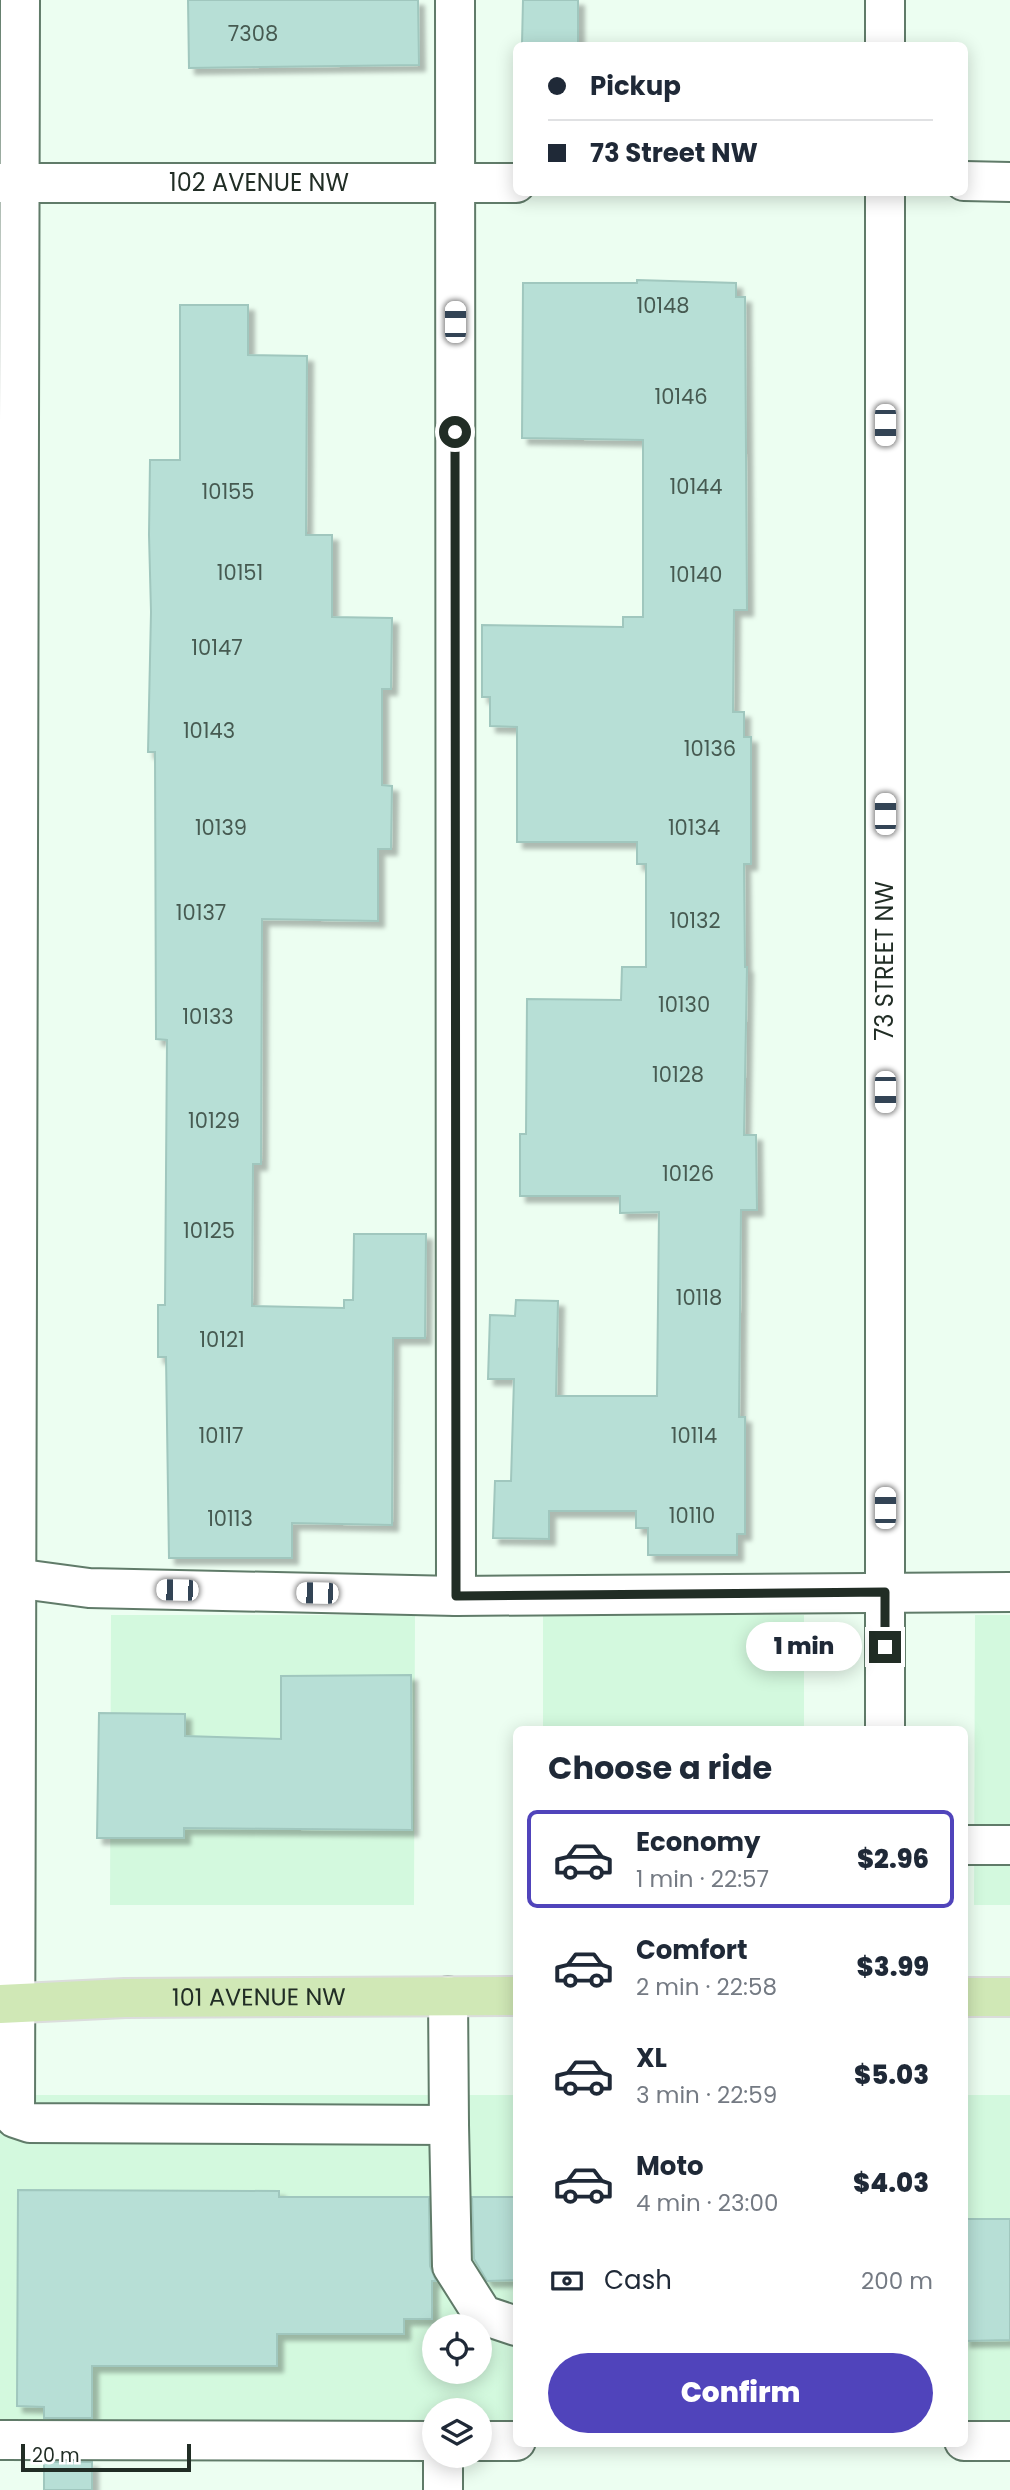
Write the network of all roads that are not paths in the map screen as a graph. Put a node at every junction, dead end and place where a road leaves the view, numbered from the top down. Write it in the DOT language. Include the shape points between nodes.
graph roads {
  1 [pos="20,0"];
  2 [pos="455,0"];
  3 [pos="885,0"];
  4 [pos="885,42"];
  5 [pos="968,181"];
  6 [pos="1010,182"];
  7 [pos="10,183"];
  8 [pos="455,183"];
  9 [pos="513,183"];
  10 [pos="885,196"];
  11 [pos="8,1577"];
  12 [pos="885,1592"];
  13 [pos="1010,1592"];
  14 [pos="456,1596"];
  15 [pos="885,1726"];
  16 [pos="968,1845"];
  17 [pos="1010,1845"];
  18 [pos="448,1996"];
  19 [pos="513,1996"];
  20 [pos="968,1997"];
  21 [pos="1010,1997"];
  22 [pos="7,2004"];
  23 [pos="449,2125"];
  24 [pos="513,2325"];
  25 [pos="0,2440"];
  26 [pos="422,2441"];
  27 [pos="492,2441"];
  28 [pos="513,2441"];
  29 [pos="968,2441"];
  30 [pos="1010,2441"];
  31 [pos="443,2468"];
  32 [pos="443,2490"];
  1 -- 7 [label="street"];
  2 -- 8 [label="street"];
  3 -- 4 [label="street"];
  5 -- 6 [label="street"];
  7 -- 8 [label="street, 102 AVENUE NW"];
  7 -- 11 [label="street"];
  8 -- 9 [label="street, 102 AVENUE NW"];
  8 -- 14 [label="street"];
  10 -- 12 [label="street, 73 STREET NW"];
  11 -- 14 [label="street" via="89,1588"];
  11 -- 22 [label="street"];
  12 -- 13 [label="street"];
  12 -- 14 [label="street"];
  12 -- 15 [label="street, 73 STREET NW"];
  16 -- 17 [label="street"];
  18 -- 19 [label="main road, 101 AVENUE NW"];
  18 -- 22 [label="main road, 101 AVENUE NW" via="125,1998"];
  18 -- 23 [label="street"];
  20 -- 21 [label="main road"];
  22 -- 23 [label="street" via="15,2119 30,2123"];
  23 -- 24 [label="street" via="452,2266 483,2315"];
  25 -- 26 [label="street"];
  27 -- 28 [label="street"];
  29 -- 30 [label="street"];
  31 -- 32 [label="street"];
}
